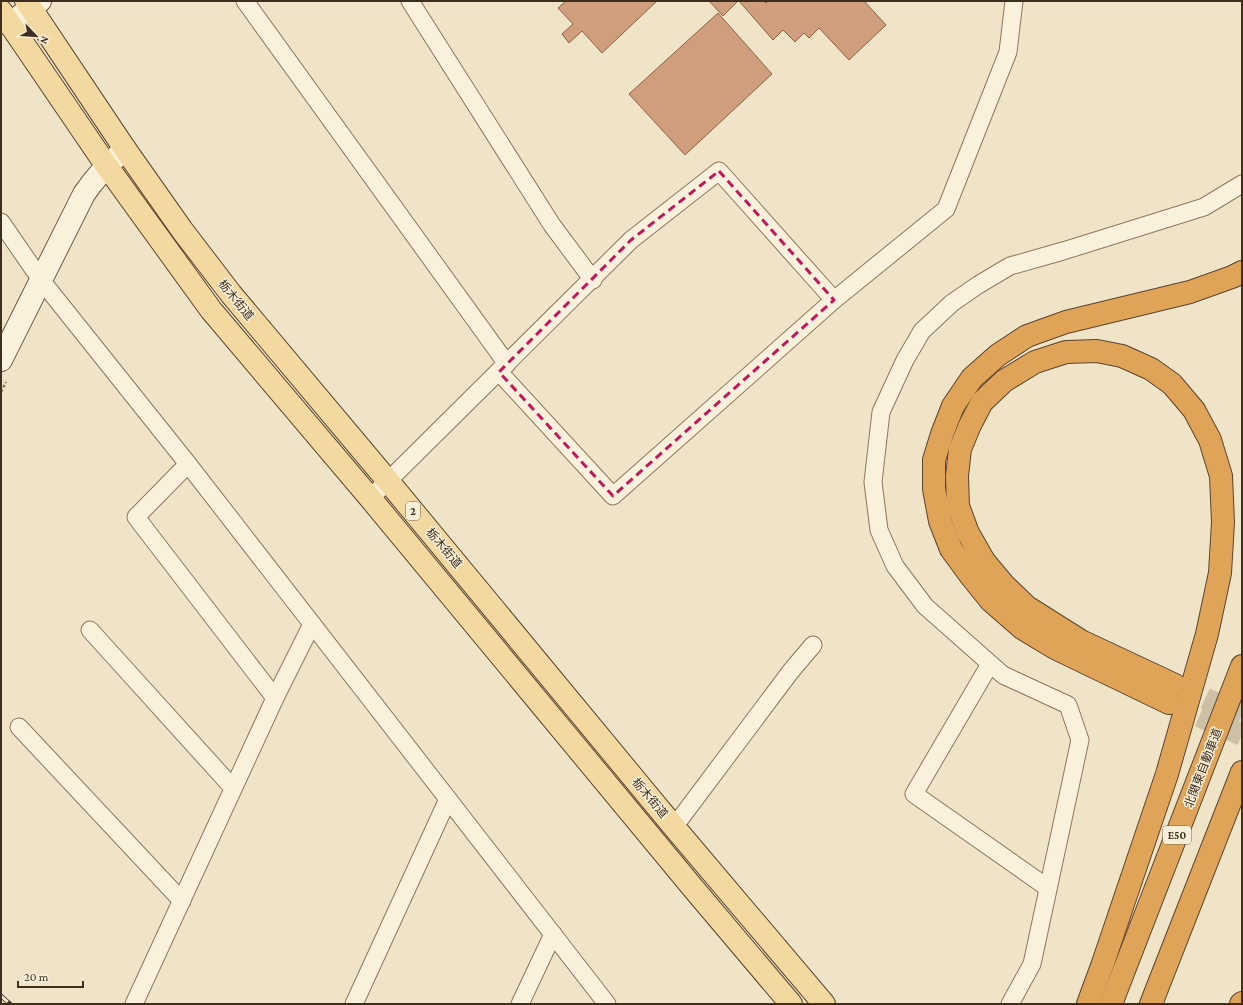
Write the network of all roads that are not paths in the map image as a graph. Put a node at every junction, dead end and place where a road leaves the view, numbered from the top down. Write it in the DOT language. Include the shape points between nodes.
graph roads {
  1 [pos="245,1"];
  2 [pos="410,1"];
  3 [pos="1014,1"];
  4 [pos="33,3"];
  5 [pos="5,18"];
  6 [pos="125,149"];
  7 [pos="106,165"];
  8 [pos="1242,184"];
  9 [pos="1,222"];
  10 [pos="1242,272"];
  11 [pos="41,280"];
  12 [pos="593,280"];
  13 [pos="834,300"];
  14 [pos="1,360"];
  15 [pos="503,368"];
  16 [pos="188,464"];
  17 [pos="388,481"];
  18 [pos="370,498"];
  19 [pos="312,624"];
  20 [pos="90,630"];
  21 [pos="813,645"];
  22 [pos="990,664"];
  23 [pos="1242,666"];
  24 [pos="275,698"];
  25 [pos="19,727"];
  26 [pos="1242,772"];
  27 [pos="233,788"];
  28 [pos="448,799"];
  29 [pos="674,827"];
  30 [pos="1048,888"];
  31 [pos="182,901"];
  32 [pos="553,934"];
  33 [pos="134,1004"];
  34 [pos="354,1004"];
  35 [pos="520,1004"];
  36 [pos="607,1004"];
  37 [pos="791,1004"];
  38 [pos="824,1004"];
  39 [pos="1010,1004"];
  40 [pos="1088,1004"];
  41 [pos="1111,1004"];
  42 [pos="1151,1004"];
  1 -- 15 [label="street"];
  2 -- 12 [label="street" via="552,225"];
  3 -- 13 [label="street" via="1008,52 946,209"];
  4 -- 5 [label="street"];
  4 -- 6 [label="main road, 栃木街道 / 2"];
  5 -- 7 [label="main road, 栃木街道 / 2"];
  6 -- 7 [label="street"];
  6 -- 17 [label="main road, 栃木街道 / 2" via="231,294"];
  7 -- 11 [label="street" via="84,194"];
  7 -- 18 [label="main road, 栃木街道 / 2" via="211,310"];
  8 -- 22 [label="street" via="1204,206 1010,266 952,303 922,331 905,360 881,412 873,482 879,530 895,566 925,606"];
  9 -- 11 [label="street"];
  10 -- 40 [label="highway" via="1190,292 1066,322 1027,336 998,355 972,378 953,406 934,460 934,489 940,521 948,542 965,569 991,601 1022,628 1055,648 1172,694 1027,607 1004,585 984,561 968,533 958,506 956,476 960,449 982,402 1004,381 1035,362 1066,352 1097,351 1122,356 1151,369 1172,384 1194,410 1210,440 1221,476 1223,522 1220,573 1207,634 1167,774"];
  11 -- 14 [label="street"];
  11 -- 16 [label="street"];
  12 -- 13 [label="street" via="632,240 720,170"];
  12 -- 15 [label="street"];
  13 -- 15 [label="street" via="613,496"];
  15 -- 17 [label="street"];
  16 -- 19 [label="street"];
  16 -- 24 [label="street" via="136,517"];
  17 -- 18 [label="street"];
  17 -- 29 [label="main road, 栃木街道 / 2"];
  18 -- 37 [label="main road, 栃木街道 / 2"];
  19 -- 24 [label="street"];
  19 -- 28 [label="street"];
  20 -- 27 [label="street"];
  21 -- 29 [label="street"];
  22 -- 30 [label="street" via="1003,675 1068,705 1080,740"];
  22 -- 30 [label="street" via="914,794"];
  23 -- 41 [label="highway, 北関東自動車道 / E50"];
  24 -- 27 [label="street"];
  25 -- 31 [label="street"];
  26 -- 42 [label="highway"];
  27 -- 31 [label="street"];
  28 -- 32 [label="street"];
  28 -- 34 [label="street"];
  29 -- 38 [label="main road, 栃木街道 / 2"];
  30 -- 39 [label="street" via="1032,964"];
  31 -- 33 [label="street"];
  32 -- 35 [label="street"];
  32 -- 36 [label="street"];
}
